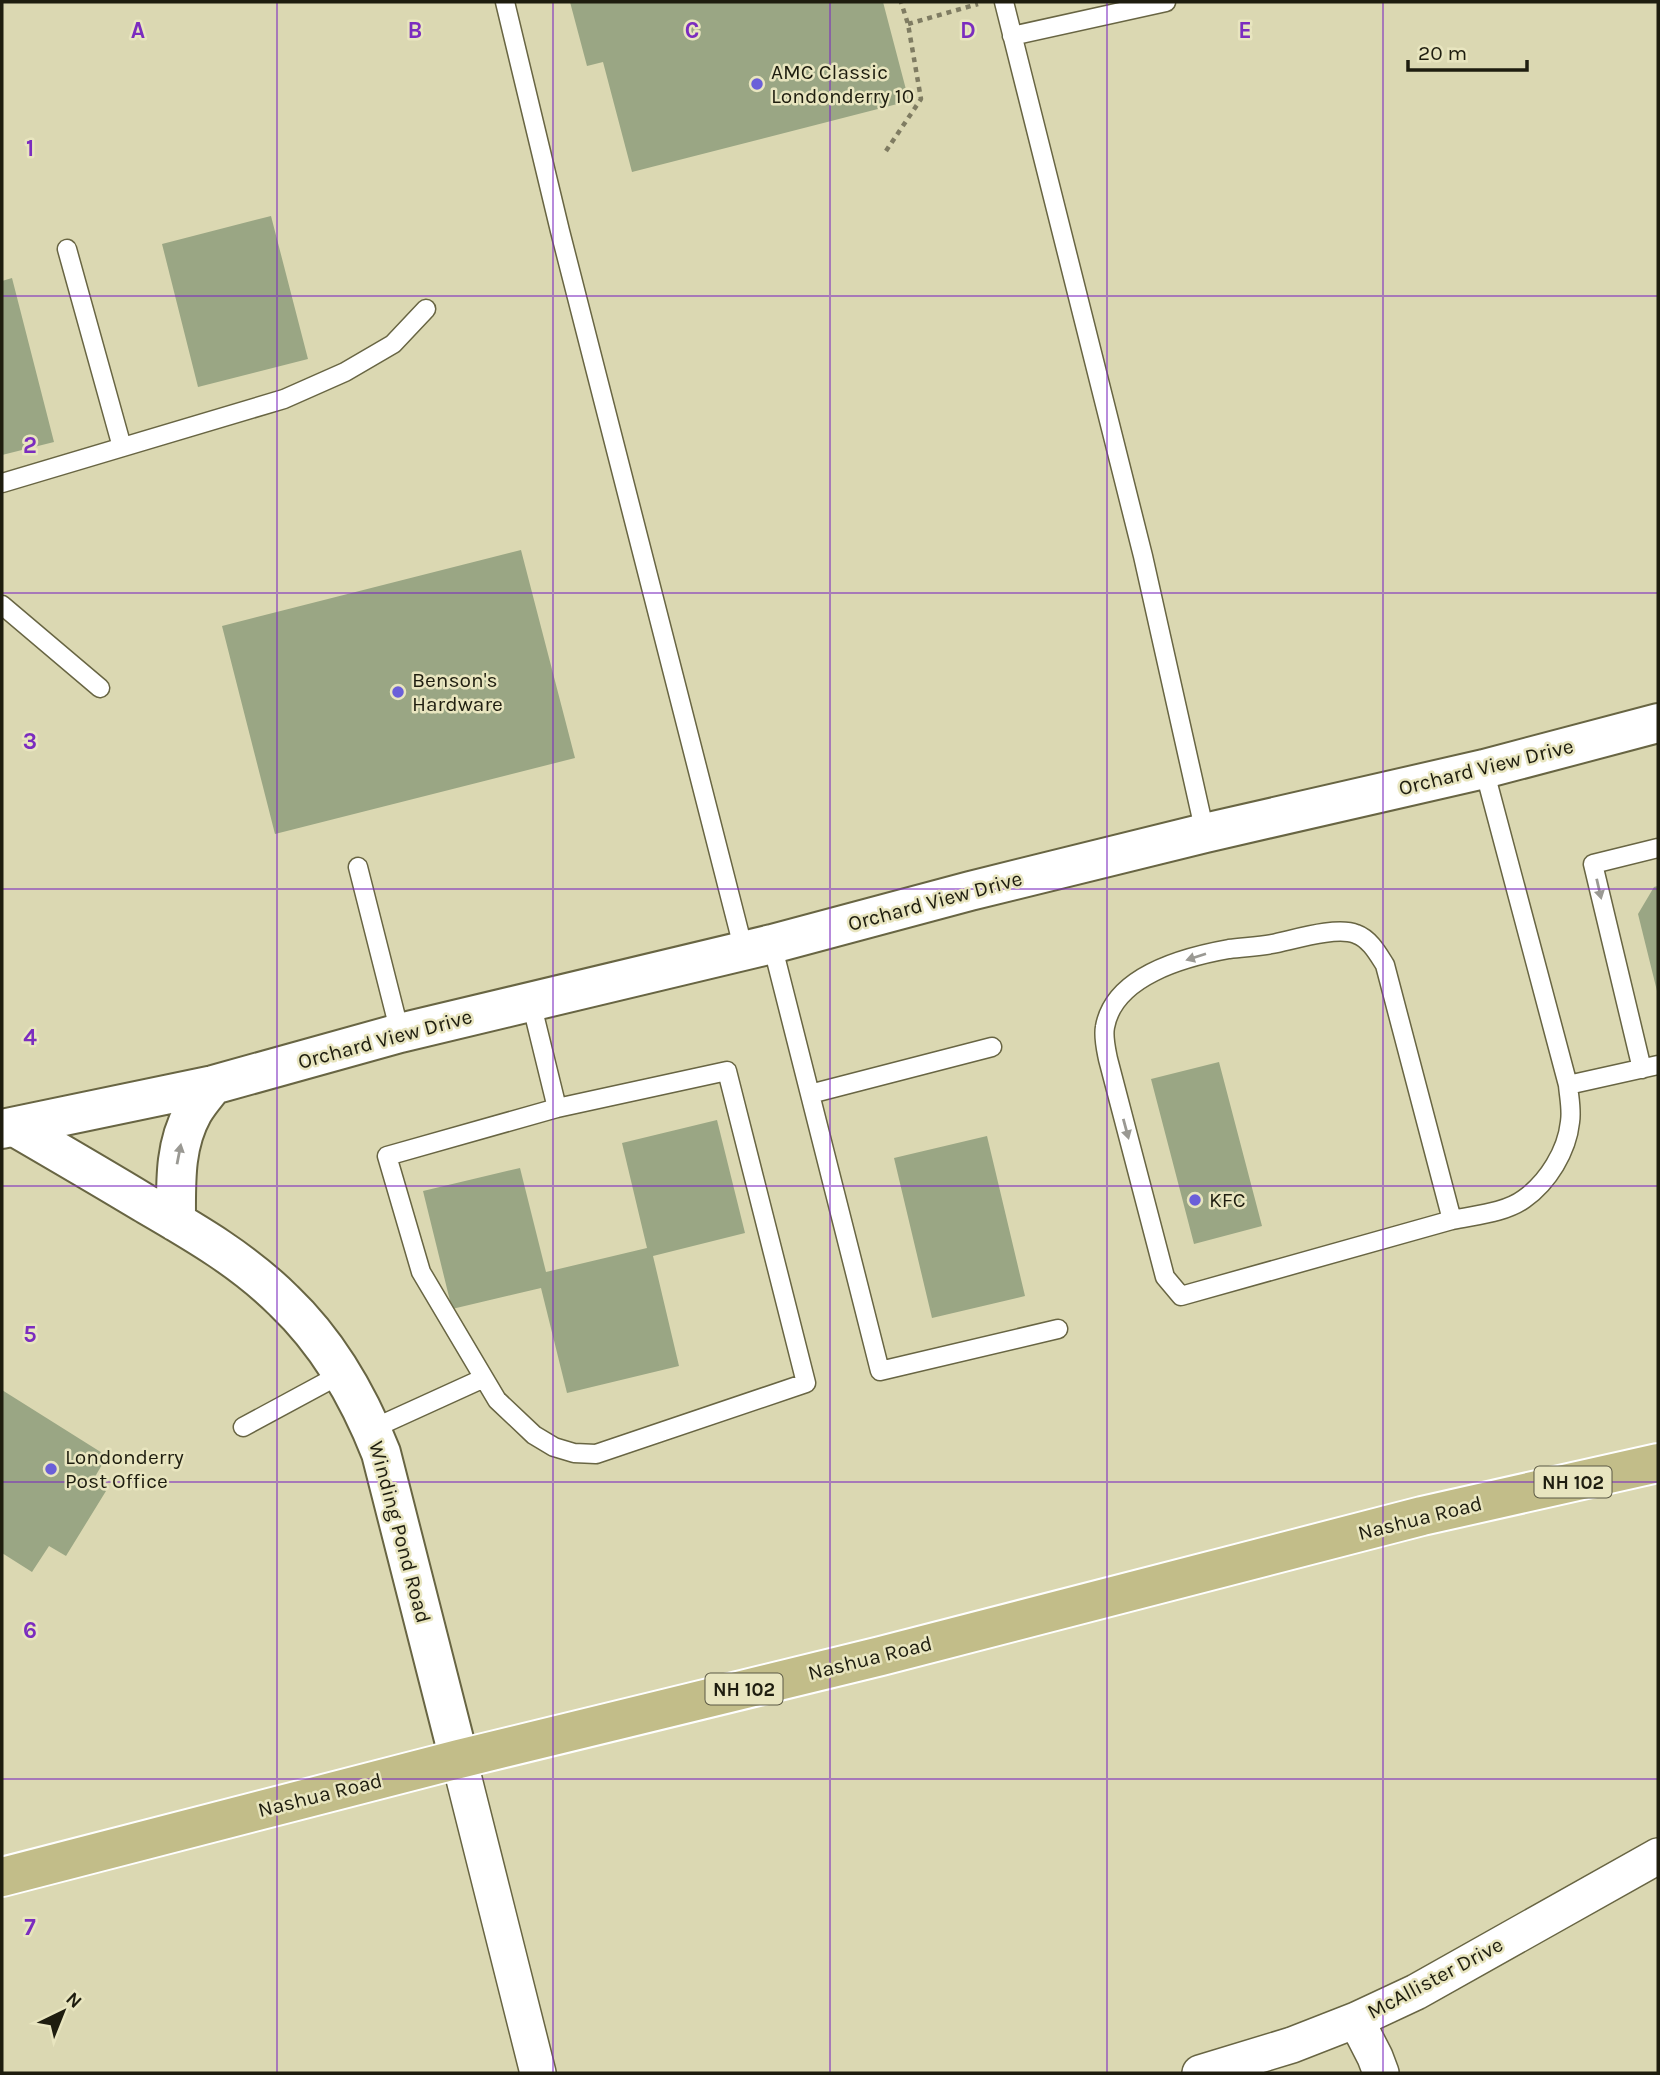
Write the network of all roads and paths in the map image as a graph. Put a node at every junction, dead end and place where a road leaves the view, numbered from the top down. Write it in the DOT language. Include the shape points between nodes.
graph roads {
  1 [pos="505,2"];
  2 [pos="901,2"];
  3 [pos="984,2"];
  4 [pos="1004,2"];
  5 [pos="1166,2"];
  6 [pos="908,24"];
  7 [pos="1012,36"];
  8 [pos="886,151"];
  9 [pos="67,249"];
  10 [pos="426,309"];
  11 [pos="122,447"];
  12 [pos="2,483"];
  13 [pos="2,605"];
  14 [pos="100,688"];
  15 [pos="1658,723"];
  16 [pos="1484,769"];
  17 [pos="1205,833"];
  18 [pos="1658,848"];
  19 [pos="358,867"];
  20 [pos="758,948"];
  21 [pos="531,1002"];
  22 [pos="400,1034"];
  23 [pos="992,1047"];
  24 [pos="1650,1067"];
  25 [pos="213,1085"];
  26 [pos="1568,1085"];
  27 [pos="810,1094"];
  28 [pos="557,1108"];
  29 [pos="6,1125"];
  30 [pos="1452,1220"];
  31 [pos="176,1222"];
  32 [pos="1058,1329"];
  33 [pos="343,1373"];
  34 [pos="484,1378"];
  35 [pos="243,1427"];
  36 [pos="372,1429"];
  37 [pos="1658,1463"];
  38 [pos="459,1759"];
  39 [pos="1658,1856"];
  40 [pos="2,1877"];
  41 [pos="1356,2020"];
  42 [pos="538,2073"];
  43 [pos="1200,2073"];
  44 [pos="1381,2073"];
  1 -- 20 [label="lane" via="560,231"];
  2 -- 6 [label="path"];
  3 -- 6 [label="path"];
  4 -- 7 [label="lane"];
  5 -- 7 [label="lane"];
  6 -- 8 [label="path" via="921,99"];
  7 -- 17 [label="lane" via="1143,556"];
  9 -- 11 [label="lane"];
  10 -- 11 [label="lane" via="393,344 345,372 284,399"];
  11 -- 12 [label="lane"];
  13 -- 14 [label="lane"];
  15 -- 16 [label="street, Orchard View Drive"];
  16 -- 17 [label="street, Orchard View Drive"];
  16 -- 26 [label="lane"];
  17 -- 20 [label="street, Orchard View Drive"];
  18 -- 24 [label="lane, one-way" via="1593,864"];
  19 -- 22 [label="lane"];
  20 -- 21 [label="street, Orchard View Drive"];
  20 -- 27 [label="lane"];
  21 -- 22 [label="street, Orchard View Drive"];
  21 -- 28 [label="lane"];
  22 -- 25 [label="street, Orchard View Drive"];
  23 -- 27 [label="lane"];
  24 -- 26 [label="lane"];
  25 -- 29 [label="street, Orchard View Drive"];
  31 -- 25 [label="street, one-way" via="178,1151 192,1112"];
  26 -- 30 [label="lane" via="1570,1122 1563,1152 1546,1178 1523,1200 1497,1211"];
  27 -- 32 [label="lane" via="880,1371"];
  28 -- 34 [label="lane" via="387,1156 421,1272"];
  28 -- 34 [label="lane" via="727,1070 806,1383 596,1454 554,1447 534,1435 497,1400"];
  29 -- 31 [label="street, Winding Pond Road"];
  30 -- 30 [label="lane, one-way" via="1385,965 1357,934 1337,931 1206,954 1135,981 1112,1004 1104,1030 1108,1059 1165,1276 1181,1296"];
  31 -- 33 [label="street, Winding Pond Road" via="220,1248 285,1301"];
  33 -- 35 [label="lane"];
  33 -- 36 [label="street, Winding Pond Road"];
  34 -- 36 [label="lane"];
  36 -- 38 [label="street, Winding Pond Road"];
  37 -- 38 [label="main road, Nashua Road / NH 102" via="1422,1516"];
  38 -- 40 [label="main road, Nashua Road / NH 102"];
  38 -- 42 [label="street, Winding Pond Road"];
  39 -- 41 [label="street, McAllister Drive" via="1416,1992"];
  41 -- 43 [label="street, McAllister Drive"];
  41 -- 44 [label="street"];
}
